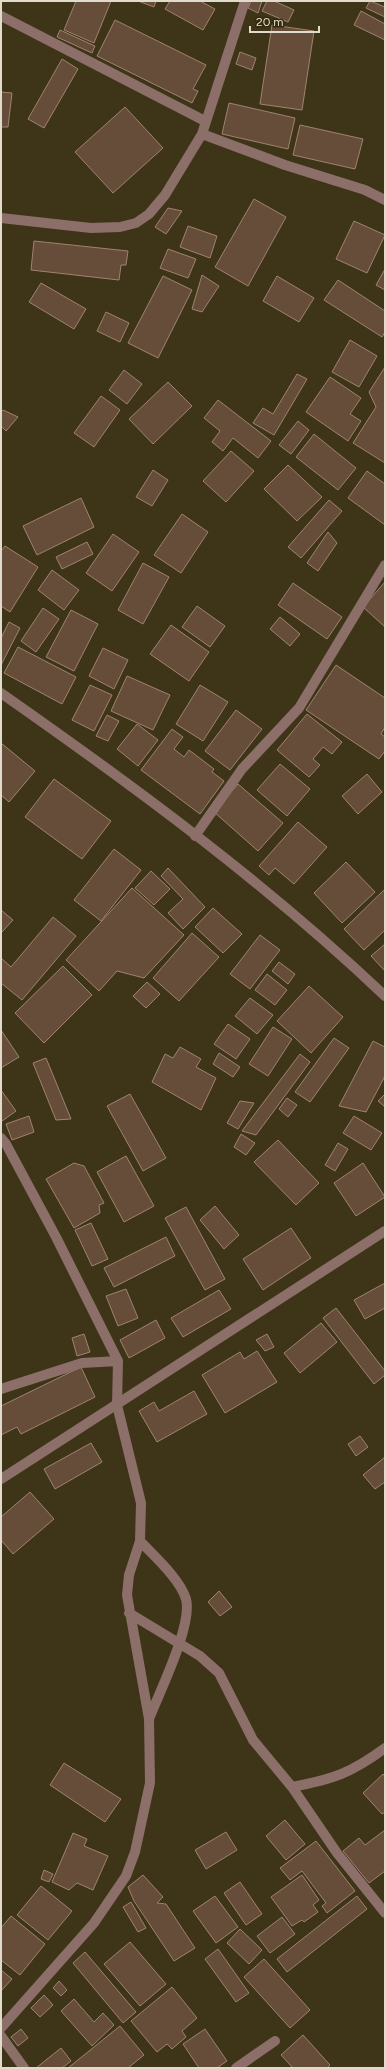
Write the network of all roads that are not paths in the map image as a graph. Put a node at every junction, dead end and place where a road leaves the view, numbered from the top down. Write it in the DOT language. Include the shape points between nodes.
graph roads {
  1 [pos="245,1"];
  2 [pos="1,16"];
  3 [pos="205,121"];
  4 [pos="202,134"];
  5 [pos="385,200"];
  6 [pos="1,218"];
  7 [pos="385,565"];
  8 [pos="1,693"];
  9 [pos="195,836"];
  10 [pos="385,996"];
  11 [pos="1,1138"];
  12 [pos="385,1231"];
  13 [pos="118,1361"];
  14 [pos="1,1389"];
  15 [pos="117,1405"];
  16 [pos="1,1479"];
  17 [pos="140,1541"];
  18 [pos="129,1613"];
  19 [pos="179,1643"];
  20 [pos="149,1719"];
  21 [pos="385,1748"];
  22 [pos="292,1787"];
  23 [pos="385,1913"];
  24 [pos="1,2028"];
  25 [pos="1,2036"];
  26 [pos="275,2041"];
  27 [pos="24,2068"];
  28 [pos="236,2068"];
  1 -- 3 [label="street"];
  2 -- 3 [label="street"];
  3 -- 4 [label="street"];
  4 -- 5 [label="street" via="285,165 365,190"];
  4 -- 6 [label="street" via="164,195 149,214 136,223 120,227 91,228"];
  7 -- 9 [label="street" via="299,708 242,769"];
  8 -- 9 [label="street"];
  9 -- 10 [label="street" via="291,913"];
  11 -- 13 [label="street" via="56,1238"];
  12 -- 15 [label="street"];
  13 -- 14 [label="street" via="82,1363"];
  13 -- 15 [label="street"];
  15 -- 16 [label="street"];
  15 -- 17 [label="street" via="141,1504"];
  17 -- 18 [label="street" via="129,1575"];
  17 -- 19 [label="street" via="175,1580 186,1599 185,1621"];
  18 -- 19 [label="street"];
  18 -- 20 [label="street"];
  19 -- 20 [label="street"];
  19 -- 22 [label="street" via="220,1673 254,1740"];
  20 -- 24 [label="street" via="150,1783 135,1852 126,1876 94,1923"];
  21 -- 22 [label="street" via="360,1767 328,1780"];
  22 -- 23 [label="street" via="337,1853"];
  25 -- 27 [label="street"];
  26 -- 28 [label="street"];
}
